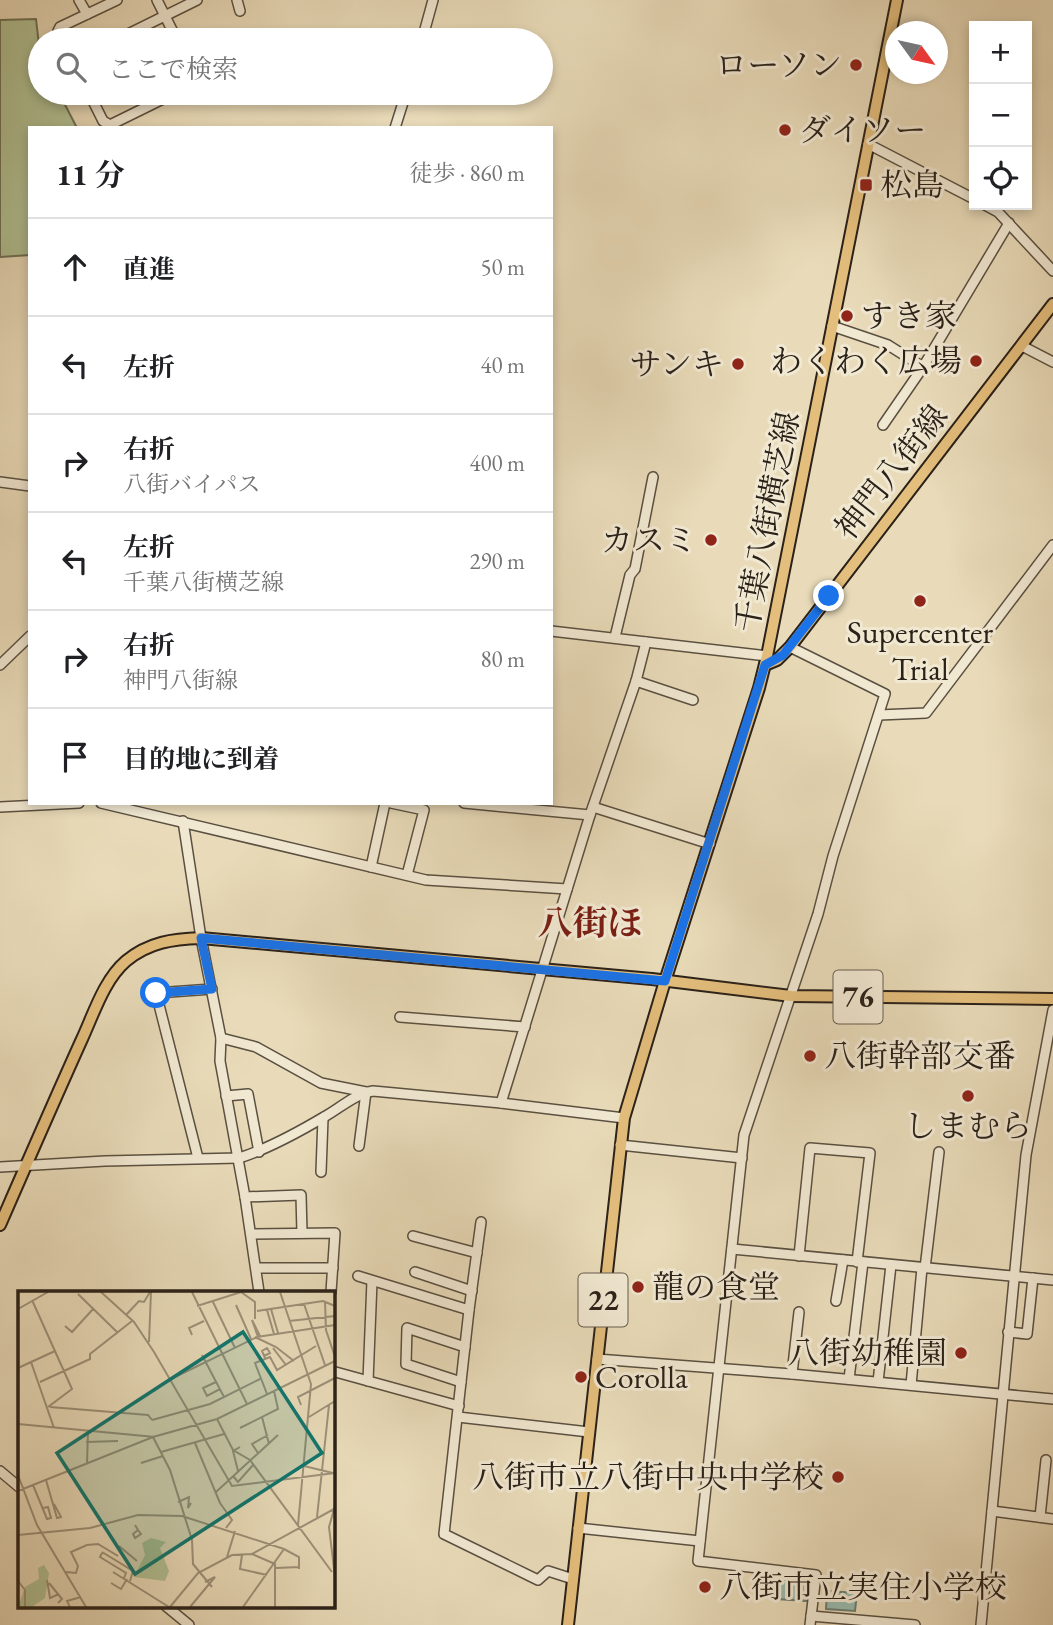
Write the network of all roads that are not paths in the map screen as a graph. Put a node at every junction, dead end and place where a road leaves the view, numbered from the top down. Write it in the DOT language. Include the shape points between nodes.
graph roads {
  1 [pos="79,0"];
  2 [pos="117,0"];
  3 [pos="157,0"];
  4 [pos="197,0"];
  5 [pos="237,0"];
  6 [pos="433,0"];
  7 [pos="897,0"];
  8 [pos="240,11"];
  9 [pos="87,14"];
  10 [pos="165,16"];
  11 [pos="60,28"];
  12 [pos="140,28"];
  13 [pos="171,28"];
  14 [pos="425,28"];
  15 [pos="96,105"];
  16 [pos="151,105"];
  17 [pos="401,105"];
  18 [pos="395,126"];
  19 [pos="868,144"];
  20 [pos="969,196"];
  21 [pos="994,210"];
  22 [pos="1009,223"];
  23 [pos="1053,271"];
  24 [pos="1053,304"];
  25 [pos="832,326"];
  26 [pos="1022,346"];
  27 [pos="1053,362"];
  28 [pos="923,367"];
  29 [pos="883,425"];
  30 [pos="653,477"];
  31 [pos="0,482"];
  32 [pos="28,486"];
  33 [pos="1053,545"];
  34 [pos="553,631"];
  35 [pos="615,637"];
  36 [pos="28,638"];
  37 [pos="646,642"];
  38 [pos="790,647"];
  39 [pos="766,661"];
  40 [pos="0,665"];
  41 [pos="636,681"];
  42 [pos="693,700"];
  43 [pos="879,715"];
  44 [pos="40,805"];
  45 [pos="110,805"];
  46 [pos="385,805"];
  47 [pos="400,805"];
  48 [pos="496,805"];
  49 [pos="0,807"];
  50 [pos="592,811"];
  51 [pos="183,821"];
  52 [pos="710,844"];
  53 [pos="371,867"];
  54 [pos="407,875"];
  55 [pos="567,889"];
  56 [pos="201,938"];
  57 [pos="543,969"];
  58 [pos="665,981"];
  59 [pos="212,989"];
  60 [pos="791,996"];
  61 [pos="1053,999"];
  62 [pos="1053,1010"];
  63 [pos="400,1017"];
  64 [pos="525,1027"];
  65 [pos="221,1038"];
  66 [pos="366,1092"];
  67 [pos="226,1096"];
  68 [pos="501,1103"];
  69 [pos="323,1118"];
  70 [pos="624,1118"];
  71 [pos="620,1145"];
  72 [pos="359,1146"];
  73 [pos="259,1152"];
  74 [pos="939,1152"];
  75 [pos="198,1158"];
  76 [pos="239,1158"];
  77 [pos="742,1158"];
  78 [pos="26,1165"];
  79 [pos="0,1167"];
  80 [pos="321,1172"];
  81 [pos="245,1197"];
  82 [pos="481,1222"];
  83 [pos="0,1225"];
  84 [pos="302,1233"];
  85 [pos="251,1234"];
  86 [pos="412,1236"];
  87 [pos="732,1248"];
  88 [pos="477,1253"];
  89 [pos="799,1256"];
  90 [pos="843,1260"];
  91 [pos="860,1262"];
  92 [pos="891,1265"];
  93 [pos="256,1268"];
  94 [pos="333,1268"];
  95 [pos="924,1268"];
  96 [pos="415,1272"];
  97 [pos="358,1276"];
  98 [pos="1013,1276"];
  99 [pos="1033,1278"];
  100 [pos="1053,1280"];
  101 [pos="372,1281"];
  102 [pos="259,1291"];
  103 [pos="331,1291"];
  104 [pos="472,1291"];
  105 [pos="836,1301"];
  106 [pos="469,1310"];
  107 [pos="799,1312"];
  108 [pos="1008,1332"];
  109 [pos="465,1347"];
  110 [pos="597,1359"];
  111 [pos="719,1370"];
  112 [pos="334,1372"];
  113 [pos="792,1374"];
  114 [pos="849,1379"];
  115 [pos="368,1381"];
  116 [pos="461,1382"];
  117 [pos="878,1382"];
  118 [pos="911,1385"];
  119 [pos="1003,1394"];
  120 [pos="1053,1399"];
  121 [pos="458,1406"];
  122 [pos="458,1417"];
  123 [pos="589,1432"];
  124 [pos="1045,1460"];
  125 [pos="0,1471"];
  126 [pos="18,1486"];
  127 [pos="992,1511"];
  128 [pos="1040,1517"];
  129 [pos="1053,1519"];
  130 [pos="578,1528"];
  131 [pos="700,1541"];
  132 [pos="573,1579"];
  133 [pos="168,1608"];
  134 [pos="811,1620"];
  135 [pos="189,1625"];
  136 [pos="568,1625"];
  137 [pos="915,1625"];
  138 [pos="981,1625"];
  1 -- 9 [label="street"];
  2 -- 9 [label="street"];
  3 -- 10 [label="street"];
  4 -- 10 [label="street"];
  5 -- 8 [label="street"];
  6 -- 14 [label="street"];
  7 -- 19 [label="main road, 千葉八街横芝線 / 22"];
  9 -- 11 [label="street"];
  10 -- 12 [label="street"];
  10 -- 13 [label="street"];
  15 -- 16 [label="street" via="110,125"];
  17 -- 18 [label="street"];
  19 -- 20 [label="street"];
  19 -- 25 [label="main road, 千葉八街横芝線 / 22"];
  21 -- 22 [label="street"];
  22 -- 23 [label="street"];
  22 -- 28 [label="street"];
  24 -- 26 [label="main road, 神門八街線"];
  25 -- 28 [label="street" via="888,345"];
  25 -- 39 [label="main road, 千葉八街横芝線 / 22"];
  26 -- 27 [label="street"];
  26 -- 38 [label="main road, 神門八街線"];
  28 -- 29 [label="street"];
  30 -- 35 [label="street" via="635,569"];
  31 -- 32 [label="street"];
  33 -- 43 [label="street" via="926,713"];
  34 -- 35 [label="street"];
  35 -- 37 [label="street"];
  36 -- 40 [label="street"];
  37 -- 39 [label="street"];
  37 -- 41 [label="street"];
  38 -- 39 [label="main road, 神門八街線" via="776,660"];
  38 -- 43 [label="street" via="886,694"];
  39 -- 52 [label="main road, 千葉八街横芝線 / 22"];
  41 -- 42 [label="street"];
  41 -- 50 [label="street"];
  43 -- 60 [label="street"];
  44 -- 49 [label="street"];
  45 -- 51 [label="street"];
  46 -- 53 [label="street"];
  47 -- 54 [label="street" via="424,810"];
  48 -- 50 [label="street"];
  50 -- 52 [label="street"];
  50 -- 55 [label="street"];
  51 -- 53 [label="street"];
  51 -- 56 [label="street"];
  52 -- 58 [label="main road, 千葉八街横芝線 / 22"];
  53 -- 54 [label="street"];
  54 -- 55 [label="street"];
  55 -- 57 [label="street"];
  56 -- 57 [label="main road, 76"];
  56 -- 59 [label="street"];
  56 -- 78 [label="main road, 76" via="154,944 114,974"];
  57 -- 58 [label="main road, 76"];
  57 -- 64 [label="street"];
  58 -- 60 [label="main road, 76"];
  58 -- 70 [label="main road, 千葉八街横芝線 / 22"];
  59 -- 65 [label="street"];
  59 -- 75 [label="street" via="156,993"];
  60 -- 61 [label="main road, 76"];
  60 -- 77 [label="street" via="744,1135"];
  62 -- 98 [label="street" via="1026,1155"];
  63 -- 64 [label="street"];
  64 -- 68 [label="street"];
  65 -- 66 [label="street" via="256,1047 321,1083"];
  65 -- 67 [label="street"];
  66 -- 68 [label="street"];
  66 -- 69 [label="street"];
  66 -- 72 [label="street"];
  67 -- 73 [label="street" via="248,1094"];
  67 -- 76 [label="street"];
  68 -- 70 [label="street"];
  69 -- 73 [label="street"];
  69 -- 80 [label="street"];
  70 -- 71 [label="main road, 千葉八街横芝線 / 22"];
  71 -- 77 [label="street"];
  71 -- 110 [label="main road, 千葉八街横芝線 / 22"];
  73 -- 76 [label="street"];
  74 -- 95 [label="street"];
  75 -- 76 [label="street"];
  75 -- 78 [label="street"];
  76 -- 81 [label="street"];
  77 -- 87 [label="street"];
  78 -- 79 [label="street"];
  78 -- 83 [label="main road, 76"];
  81 -- 84 [label="street" via="301,1195"];
  81 -- 85 [label="street"];
  82 -- 88 [label="street"];
  84 -- 85 [label="street"];
  84 -- 94 [label="street" via="335,1233"];
  85 -- 93 [label="street"];
  86 -- 88 [label="street"];
  87 -- 89 [label="street"];
  87 -- 111 [label="street"];
  88 -- 104 [label="street"];
  89 -- 90 [label="street"];
  89 -- 91 [label="street" via="810,1148 870,1153"];
  90 -- 91 [label="street"];
  90 -- 105 [label="street"];
  91 -- 92 [label="street"];
  91 -- 114 [label="street"];
  92 -- 95 [label="street"];
  92 -- 117 [label="street"];
  93 -- 94 [label="street"];
  93 -- 102 [label="street"];
  94 -- 103 [label="street"];
  95 -- 98 [label="street"];
  95 -- 118 [label="street"];
  96 -- 104 [label="street"];
  97 -- 101 [label="street"];
  98 -- 99 [label="street"];
  98 -- 108 [label="street"];
  99 -- 100 [label="street"];
  99 -- 108 [label="street" via="1027,1334"];
  101 -- 106 [label="street"];
  101 -- 115 [label="street"];
  104 -- 106 [label="street"];
  106 -- 109 [label="street"];
  107 -- 113 [label="street"];
  108 -- 119 [label="street"];
  109 -- 116 [label="street"];
  109 -- 116 [label="street" via="407,1328 406,1364"];
  110 -- 111 [label="street"];
  110 -- 123 [label="main road, 千葉八街横芝線 / 22"];
  111 -- 113 [label="street"];
  111 -- 131 [label="street"];
  112 -- 115 [label="street"];
  113 -- 114 [label="street"];
  114 -- 117 [label="street"];
  115 -- 121 [label="street"];
  116 -- 121 [label="street"];
  117 -- 118 [label="street"];
  118 -- 119 [label="street"];
  119 -- 120 [label="street"];
  119 -- 127 [label="street"];
  121 -- 122 [label="street"];
  122 -- 123 [label="street"];
  122 -- 132 [label="street" via="444,1534 538,1580 548,1571"];
  123 -- 130 [label="main road, 千葉八街横芝線 / 22"];
  124 -- 128 [label="street"];
  125 -- 126 [label="street"];
  127 -- 128 [label="street"];
  127 -- 138 [label="street"];
  128 -- 129 [label="street"];
  130 -- 131 [label="street"];
  130 -- 132 [label="main road, 千葉八街横芝線 / 22"];
  131 -- 134 [label="street" via="698,1561 816,1575"];
  132 -- 136 [label="main road, 千葉八街横芝線 / 22"];
  133 -- 135 [label="street"];
  134 -- 137 [label="street"];
}
